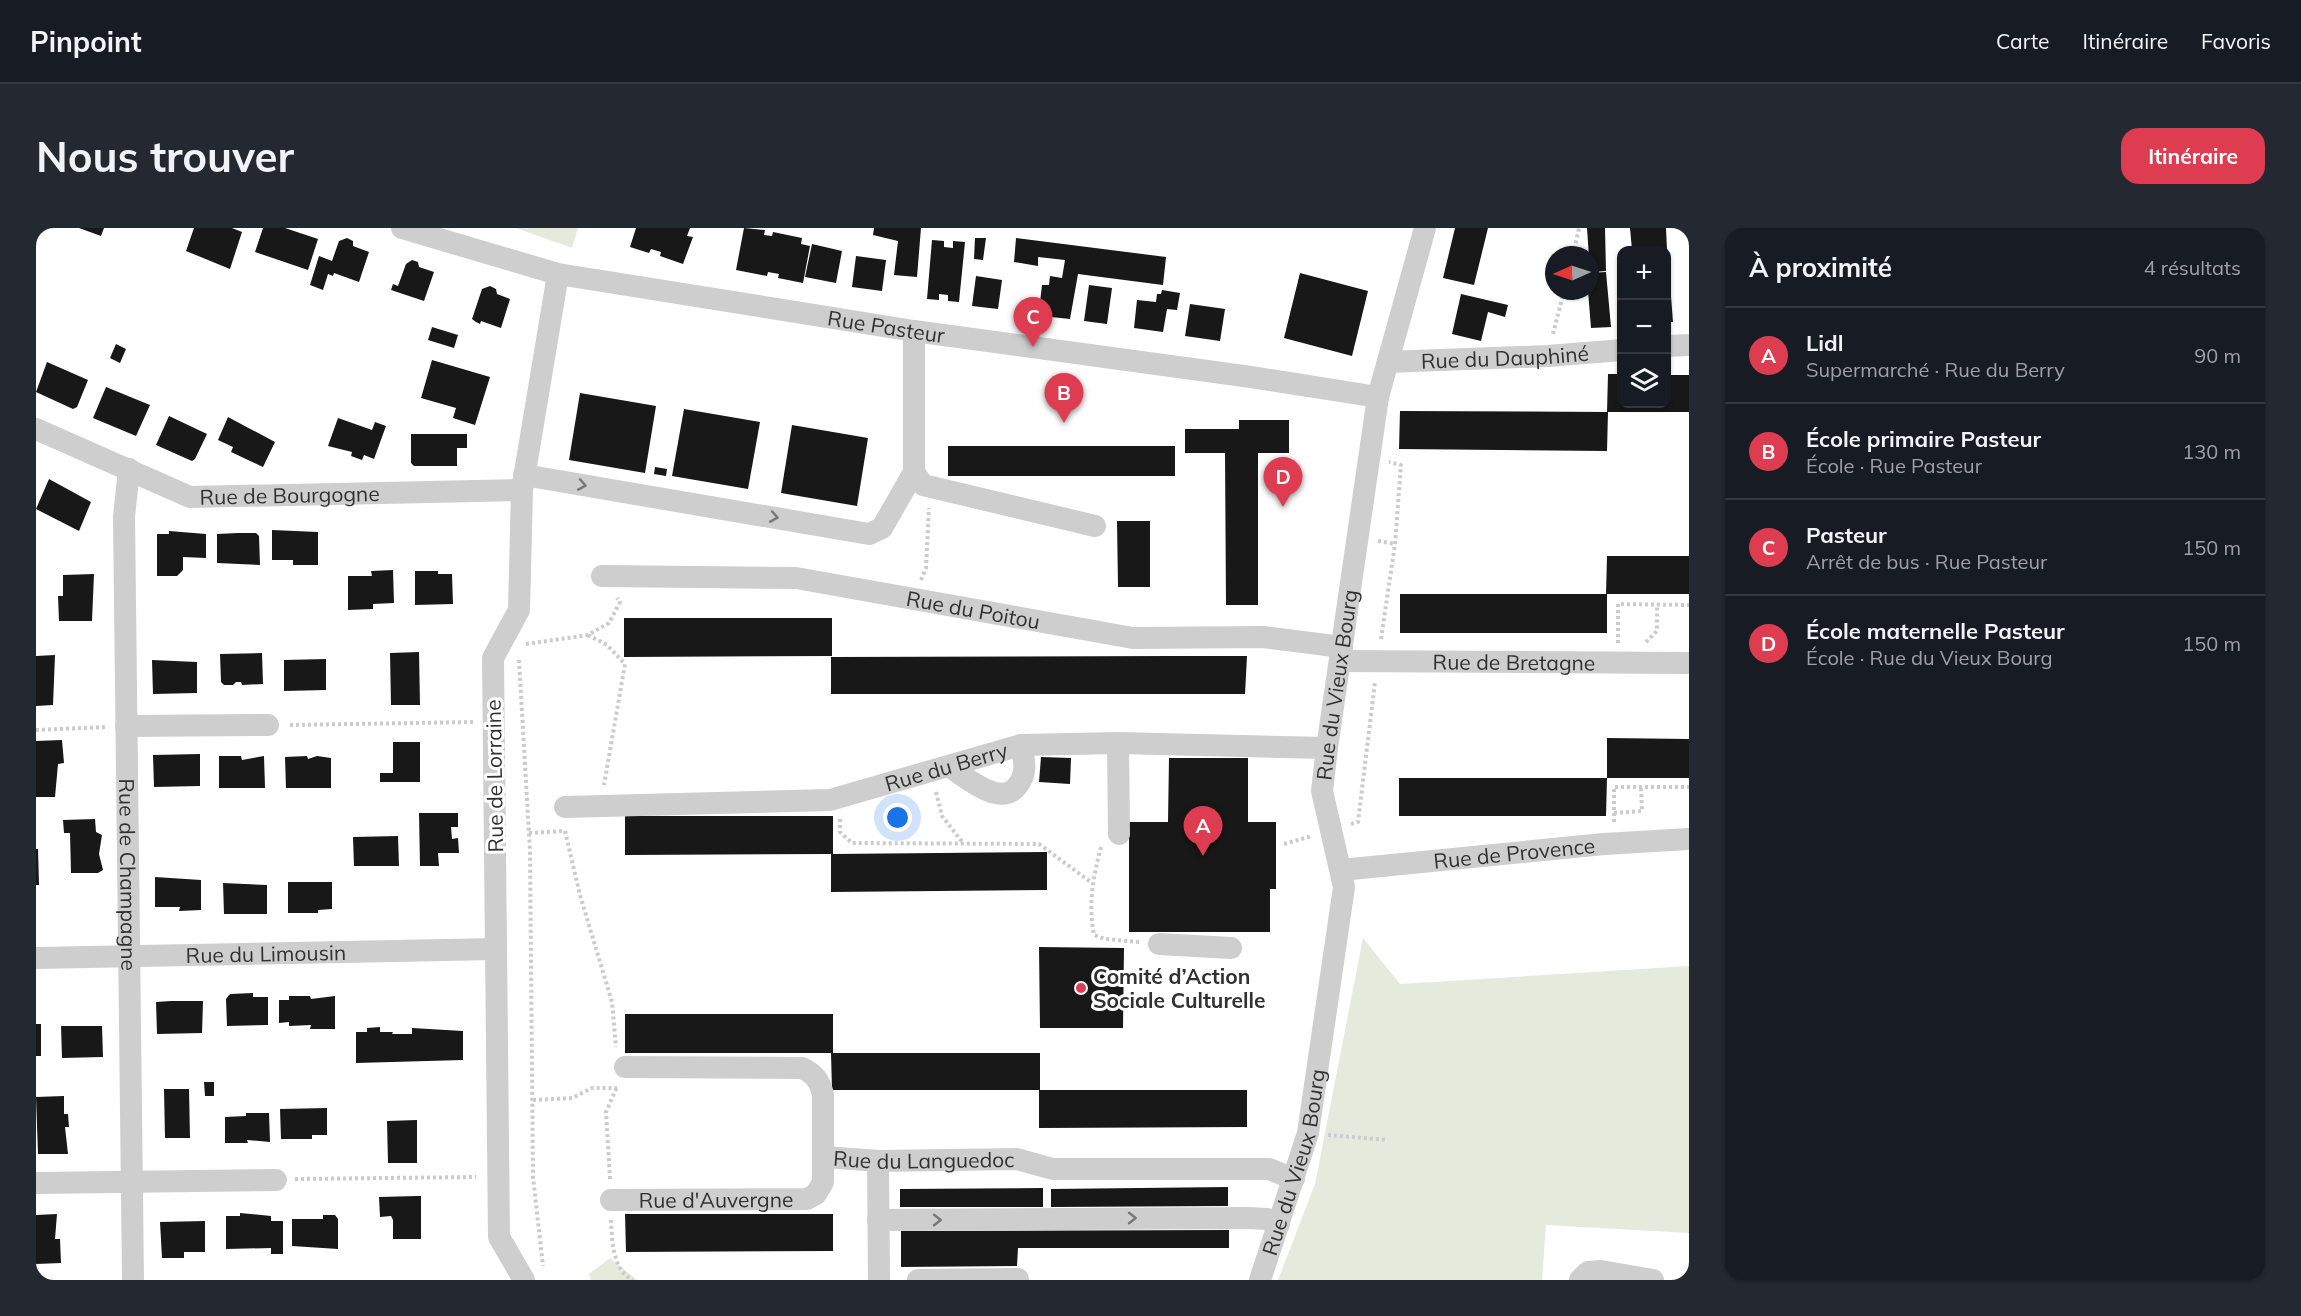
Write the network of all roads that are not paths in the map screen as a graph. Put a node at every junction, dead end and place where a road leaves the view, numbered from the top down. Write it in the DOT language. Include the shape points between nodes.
graph roads {
  1 [pos="402,228"];
  2 [pos="1425,228"];
  3 [pos="558,274"];
  4 [pos="914,331"];
  5 [pos="1689,345"];
  6 [pos="1671,346"];
  7 [pos="1617,350"];
  8 [pos="1388,362"];
  9 [pos="1378,397"];
  10 [pos="36,429"];
  11 [pos="129,470"];
  12 [pos="922,479"];
  13 [pos="523,483"];
  14 [pos="1095,526"];
  15 [pos="602,576"];
  16 [pos="1341,654"];
  17 [pos="1689,663"];
  18 [pos="268,725"];
  19 [pos="126,726"];
  20 [pos="1118,743"];
  21 [pos="1021,745"];
  22 [pos="1327,748"];
  23 [pos="939,768"];
  24 [pos="566,807"];
  25 [pos="1119,834"];
  26 [pos="1689,839"];
  27 [pos="1341,870"];
  28 [pos="1159,944"];
  29 [pos="1231,948"];
  30 [pos="496,950"];
  31 [pos="129,956"];
  32 [pos="36,958"];
  33 [pos="626,1067"];
  34 [pos="825,1157"];
  35 [pos="878,1161"];
  36 [pos="1294,1179"];
  37 [pos="276,1180"];
  38 [pos="132,1182"];
  39 [pos="36,1183"];
  40 [pos="611,1200"];
  41 [pos="878,1220"];
  42 [pos="1279,1224"];
  43 [pos="532,1277"];
  44 [pos="1018,1279"];
  45 [pos="133,1280"];
  46 [pos="879,1280"];
  47 [pos="918,1280"];
  48 [pos="1260,1280"];
  49 [pos="1580,1280"];
  50 [pos="1653,1280"];
  1 -- 3 [label="street, Rue Pasteur"];
  2 -- 8 [label="street, Rue du Vieux Bourg"];
  3 -- 4 [label="street, Rue Pasteur"];
  3 -- 13 [label="street, Rue de Lorraine"];
  4 -- 9 [label="street, Rue Pasteur"];
  4 -- 12 [label="street"];
  5 -- 6 [label="street"];
  7 -- 8 [label="street, Rue du Dauphiné"];
  8 -- 9 [label="street, Rue du Vieux Bourg"];
  9 -- 16 [label="street, Rue du Vieux Bourg"];
  10 -- 11 [label="street, Rue de Bourgogne"];
  11 -- 13 [label="street, Rue de Bourgogne" via="190,497"];
  11 -- 19 [label="street, Rue de Champagne" via="124,517"];
  13 -- 12 [label="street, Rue de Bourgogne, one-way" via="869,534 882,528"];
  12 -- 14 [label="street"];
  13 -- 30 [label="street, Rue de Lorraine" via="519,610 493,658"];
  15 -- 16 [label="street, Rue du Poitou" via="795,578 1133,638 1263,637"];
  16 -- 17 [label="street, Rue de Bretagne"];
  16 -- 22 [label="street, Rue du Vieux Bourg"];
  18 -- 19 [label="street"];
  19 -- 31 [label="street, Rue de Champagne"];
  20 -- 21 [label="street, Rue du Berry"];
  20 -- 22 [label="street, Rue du Berry"];
  20 -- 25 [label="street"];
  21 -- 23 [label="street, Rue du Berry"];
  21 -- 23 [label="street" via="1026,765 1023,777 1012,792 1004,795"];
  22 -- 27 [label="street, Rue du Vieux Bourg" via="1322,791"];
  23 -- 24 [label="street, Rue du Berry" via="836,799"];
  26 -- 27 [label="street, Rue de Provence"];
  27 -- 36 [label="street, Rue du Vieux Bourg" via="1344,887 1308,1133"];
  28 -- 29 [label="street"];
  30 -- 31 [label="street, Rue du Limousin"];
  30 -- 43 [label="street, Rue de Lorraine" via="499,1237"];
  31 -- 32 [label="street, Rue du Limousin"];
  31 -- 38 [label="street, Rue de Champagne"];
  33 -- 34 [label="street, Rue du Languedoc" via="802,1068 812,1072 820,1080 823,1094"];
  34 -- 35 [label="street, Rue du Languedoc"];
  34 -- 40 [label="street, Rue d'Auvergne" via="824,1182 807,1199"];
  35 -- 36 [label="street, Rue du Languedoc" via="1017,1159 1053,1169 1269,1169"];
  35 -- 41 [label="street"];
  36 -- 42 [label="street, Rue du Vieux Bourg"];
  37 -- 38 [label="street"];
  38 -- 39 [label="street"];
  38 -- 45 [label="street, Rue de Champagne"];
  41 -- 42 [label="street, one-way" via="1248,1218"];
  41 -- 46 [label="street"];
  42 -- 48 [label="street, Rue du Vieux Bourg"];
  44 -- 47 [label="street"];
  49 -- 50 [label="street" via="1588,1272"];
}
